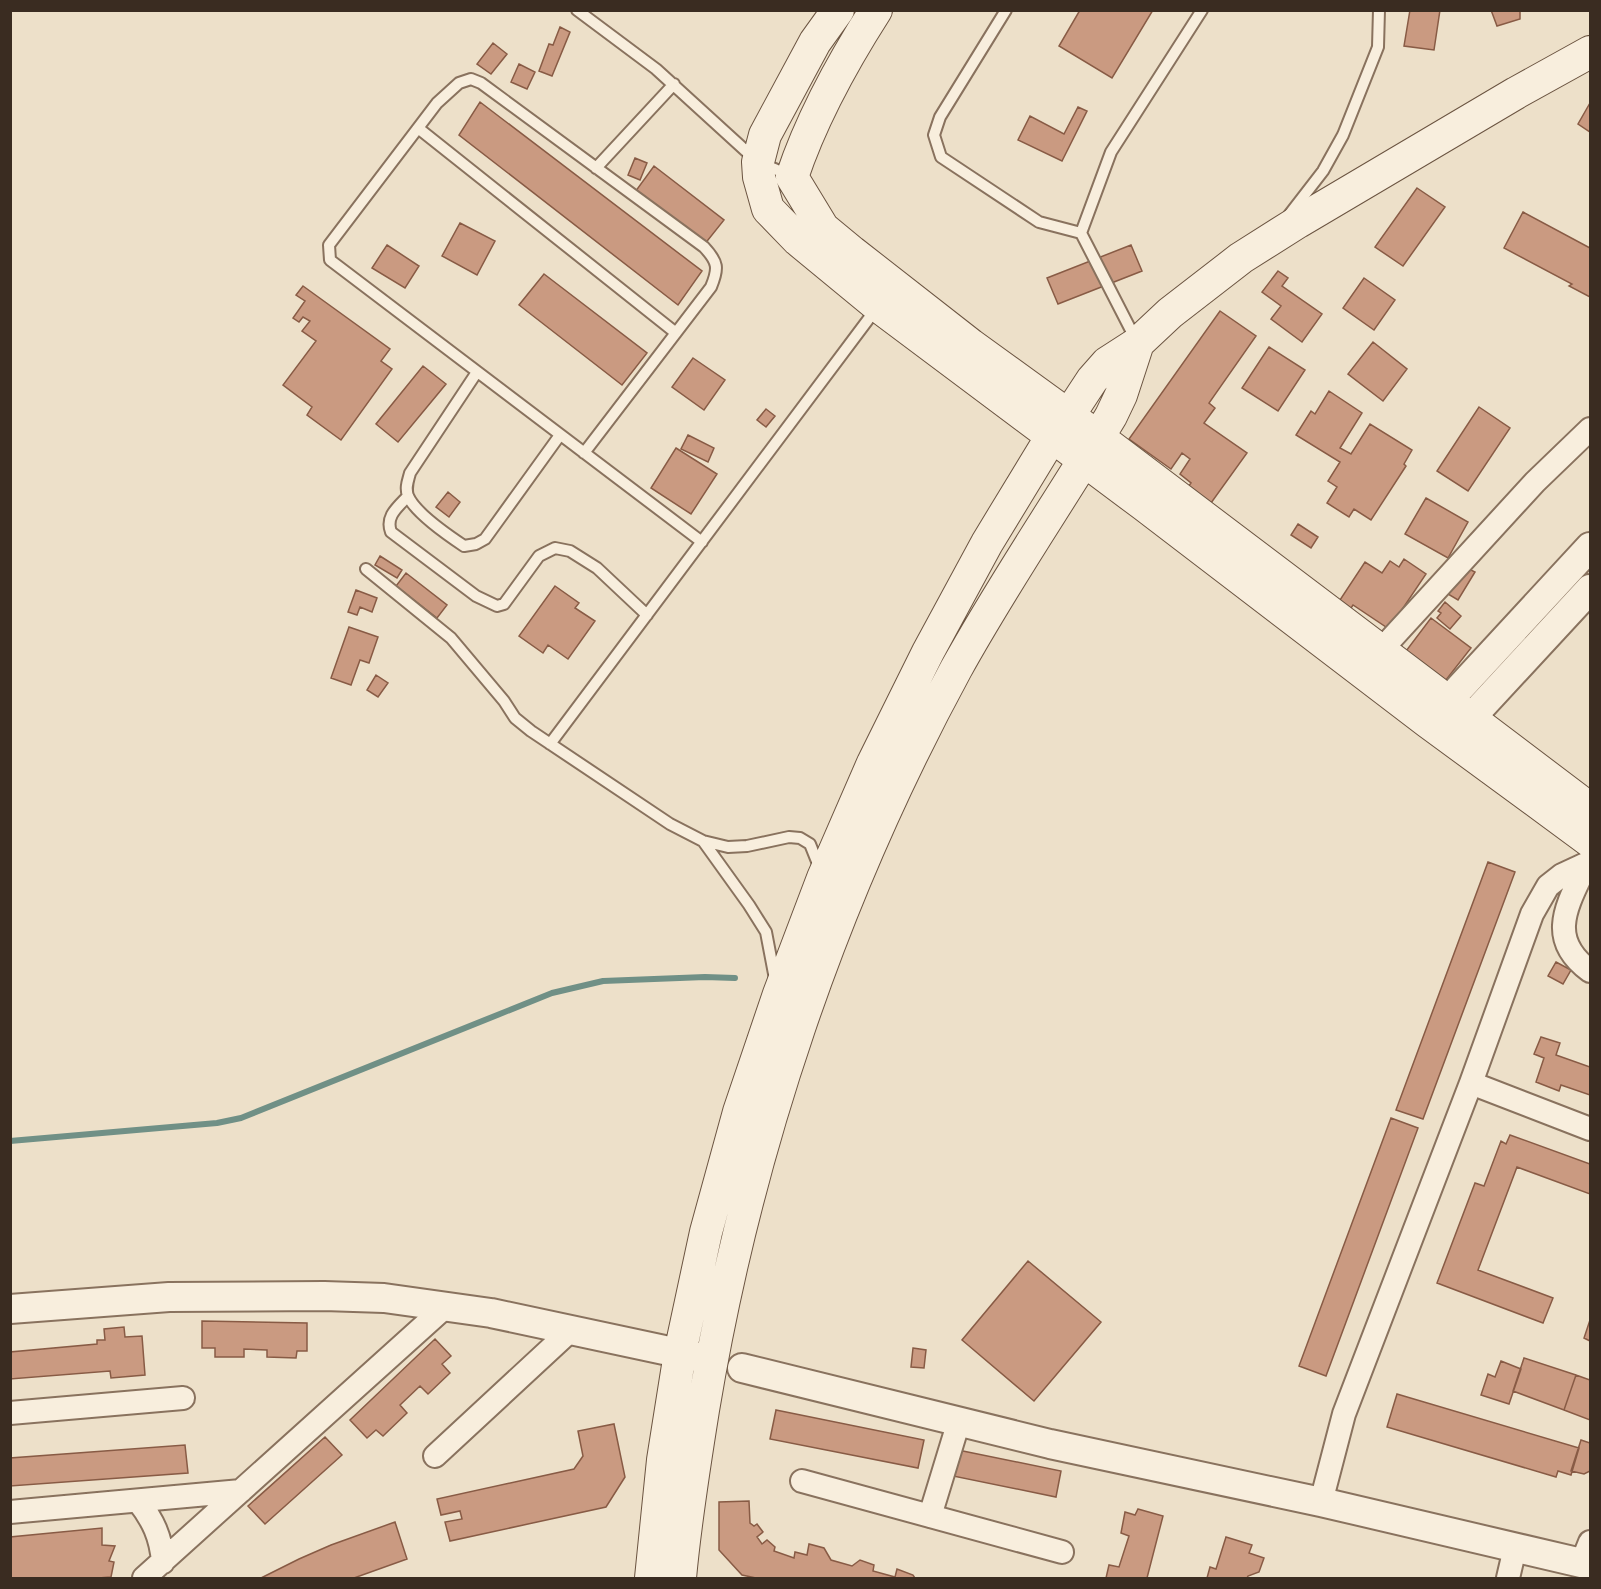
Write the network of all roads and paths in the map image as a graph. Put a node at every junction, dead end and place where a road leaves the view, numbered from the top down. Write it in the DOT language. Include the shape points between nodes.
graph roads {
  1 [pos="577,10"];
  2 [pos="838,10"];
  3 [pos="876,10"];
  4 [pos="1006,10"];
  5 [pos="1202,10"];
  6 [pos="1379,10"];
  7 [pos="1590,52"];
  8 [pos="674,84"];
  9 [pos="418,128"];
  10 [pos="758,162"];
  11 [pos="596,168"];
  12 [pos="792,177"];
  13 [pos="1081,233"];
  14 [pos="1269,239"];
  15 [pos="878,306"];
  16 [pos="676,333"];
  17 [pos="1138,343"];
  18 [pos="477,372"];
  19 [pos="1060,426"];
  20 [pos="1590,429"];
  21 [pos="560,435"];
  22 [pos="1091,449"];
  23 [pos="584,453"];
  24 [pos="408,496"];
  25 [pos="702,542"];
  26 [pos="1590,547"];
  27 [pos="366,569"];
  28 [pos="1590,589"];
  29 [pos="647,615"];
  30 [pos="1381,650"];
  31 [pos="1449,720"];
  32 [pos="550,744"];
  33 [pos="1590,809"];
  34 [pos="703,841"];
  35 [pos="1589,855"];
  36 [pos="823,878"];
  37 [pos="1590,971"];
  38 [pos="779,994"];
  39 [pos="1471,1083"];
  40 [pos="1590,1130"];
  41 [pos="445,1306"];
  42 [pos="10,1309"];
  43 [pos="571,1330"];
  44 [pos="680,1353"];
  45 [pos="711,1360"];
  46 [pos="742,1368"];
  47 [pos="183,1398"];
  48 [pos="10,1413"];
  49 [pos="959,1421"];
  50 [pos="435,1456"];
  51 [pos="802,1481"];
  52 [pos="241,1491"];
  53 [pos="138,1500"];
  54 [pos="1321,1502"];
  55 [pos="10,1512"];
  56 [pos="930,1516"];
  57 [pos="1515,1548"];
  58 [pos="1062,1552"];
  59 [pos="1588,1556"];
  60 [pos="163,1562"];
  61 [pos="144,1578"];
  62 [pos="651,1578"];
  63 [pos="680,1578"];
  64 [pos="1508,1578"];
  1 -- 8 [label="lane"];
  2 -- 10 [label="main road" via="787,93 765,135"];
  3 -- 12 [label="main road" via="820,106"];
  4 -- 13 [label="lane" via="939,117 934,135 941,157 1039,222"];
  5 -- 13 [label="lane" via="1111,152"];
  6 -- 14 [label="lane" via="1378,47 1343,135 1323,171"];
  7 -- 14 [label="main road"];
  8 -- 10 [label="lane"];
  8 -- 11 [label="lane"];
  9 -- 11 [label="lane" via="459,83 471,80 481,83"];
  9 -- 16 [label="lane"];
  9 -- 18 [label="lane" via="329,245 330,260"];
  10 -- 12 [label="lane"];
  10 -- 15 [label="main road" via="768,208 798,240"];
  11 -- 16 [label="lane" via="715,259 717,273 711,288"];
  12 -- 19 [label="main road" via="823,228 971,345"];
  13 -- 17 [label="lane"];
  14 -- 17 [label="main road" via="1205,285"];
  15 -- 19 [label="main road"];
  15 -- 25 [label="lane"];
  16 -- 23 [label="lane"];
  17 -- 19 [label="main road" via="1107,363"];
  17 -- 22 [label="main road" via="1121,395"];
  18 -- 21 [label="lane"];
  18 -- 24 [label="lane" via="410,473"];
  19 -- 22 [label="main road"];
  19 -- 36 [label="main road" via="987,543 928,652"];
  20 -- 30 [label="street" via="1535,482"];
  21 -- 23 [label="lane"];
  21 -- 24 [label="lane" via="485,539 476,544 465,546 448,535"];
  22 -- 30 [label="main road"];
  22 -- 31 [label="main road"];
  22 -- 45 [label="main road" via="1017,563 956,669 900,778 850,891 806,1005 769,1122 737,1240"];
  23 -- 25 [label="lane"];
  24 -- 29 [label="lane" via="391,515 388,525 392,532 476,596 497,606 504,604 539,556 555,549 570,551 597,568"];
  25 -- 29 [label="lane"];
  26 -- 31 [label="street"];
  27 -- 32 [label="lane" via="451,638 515,718"];
  28 -- 31 [label="street"];
  29 -- 32 [label="lane"];
  30 -- 31 [label="main road"];
  31 -- 33 [label="main road"];
  31 -- 35 [label="main road"];
  32 -- 34 [label="lane" via="670,824"];
  34 -- 36 [label="lane" via="728,847 800,838 810,844"];
  34 -- 38 [label="lane" via="766,932"];
  35 -- 37 [label="street" via="1563,926 1570,951"];
  35 -- 39 [label="street" via="1548,886 1539,900"];
  36 -- 38 [label="main road"];
  38 -- 44 [label="main road" via="739,1112 709,1221"];
  39 -- 40 [label="street"];
  39 -- 54 [label="street" via="1344,1414"];
  41 -- 42 [label="street" via="324,1296 169,1297"];
  41 -- 43 [label="street"];
  41 -- 52 [label="street"];
  43 -- 44 [label="street"];
  43 -- 50 [label="street"];
  44 -- 45 [label="street"];
  44 -- 62 [label="main road" via="663,1460"];
  45 -- 46 [label="street"];
  45 -- 63 [label="main road"];
  46 -- 49 [label="street"];
  47 -- 48 [label="street"];
  49 -- 54 [label="street"];
  49 -- 56 [label="street"];
  51 -- 56 [label="street"];
  52 -- 53 [label="street"];
  52 -- 60 [label="street"];
  53 -- 55 [label="street"];
  53 -- 60 [label="street" via="158,1531"];
  54 -- 57 [label="street"];
  56 -- 58 [label="street"];
  57 -- 59 [label="street"];
  57 -- 64 [label="street"];
  60 -- 61 [label="street"];
}
